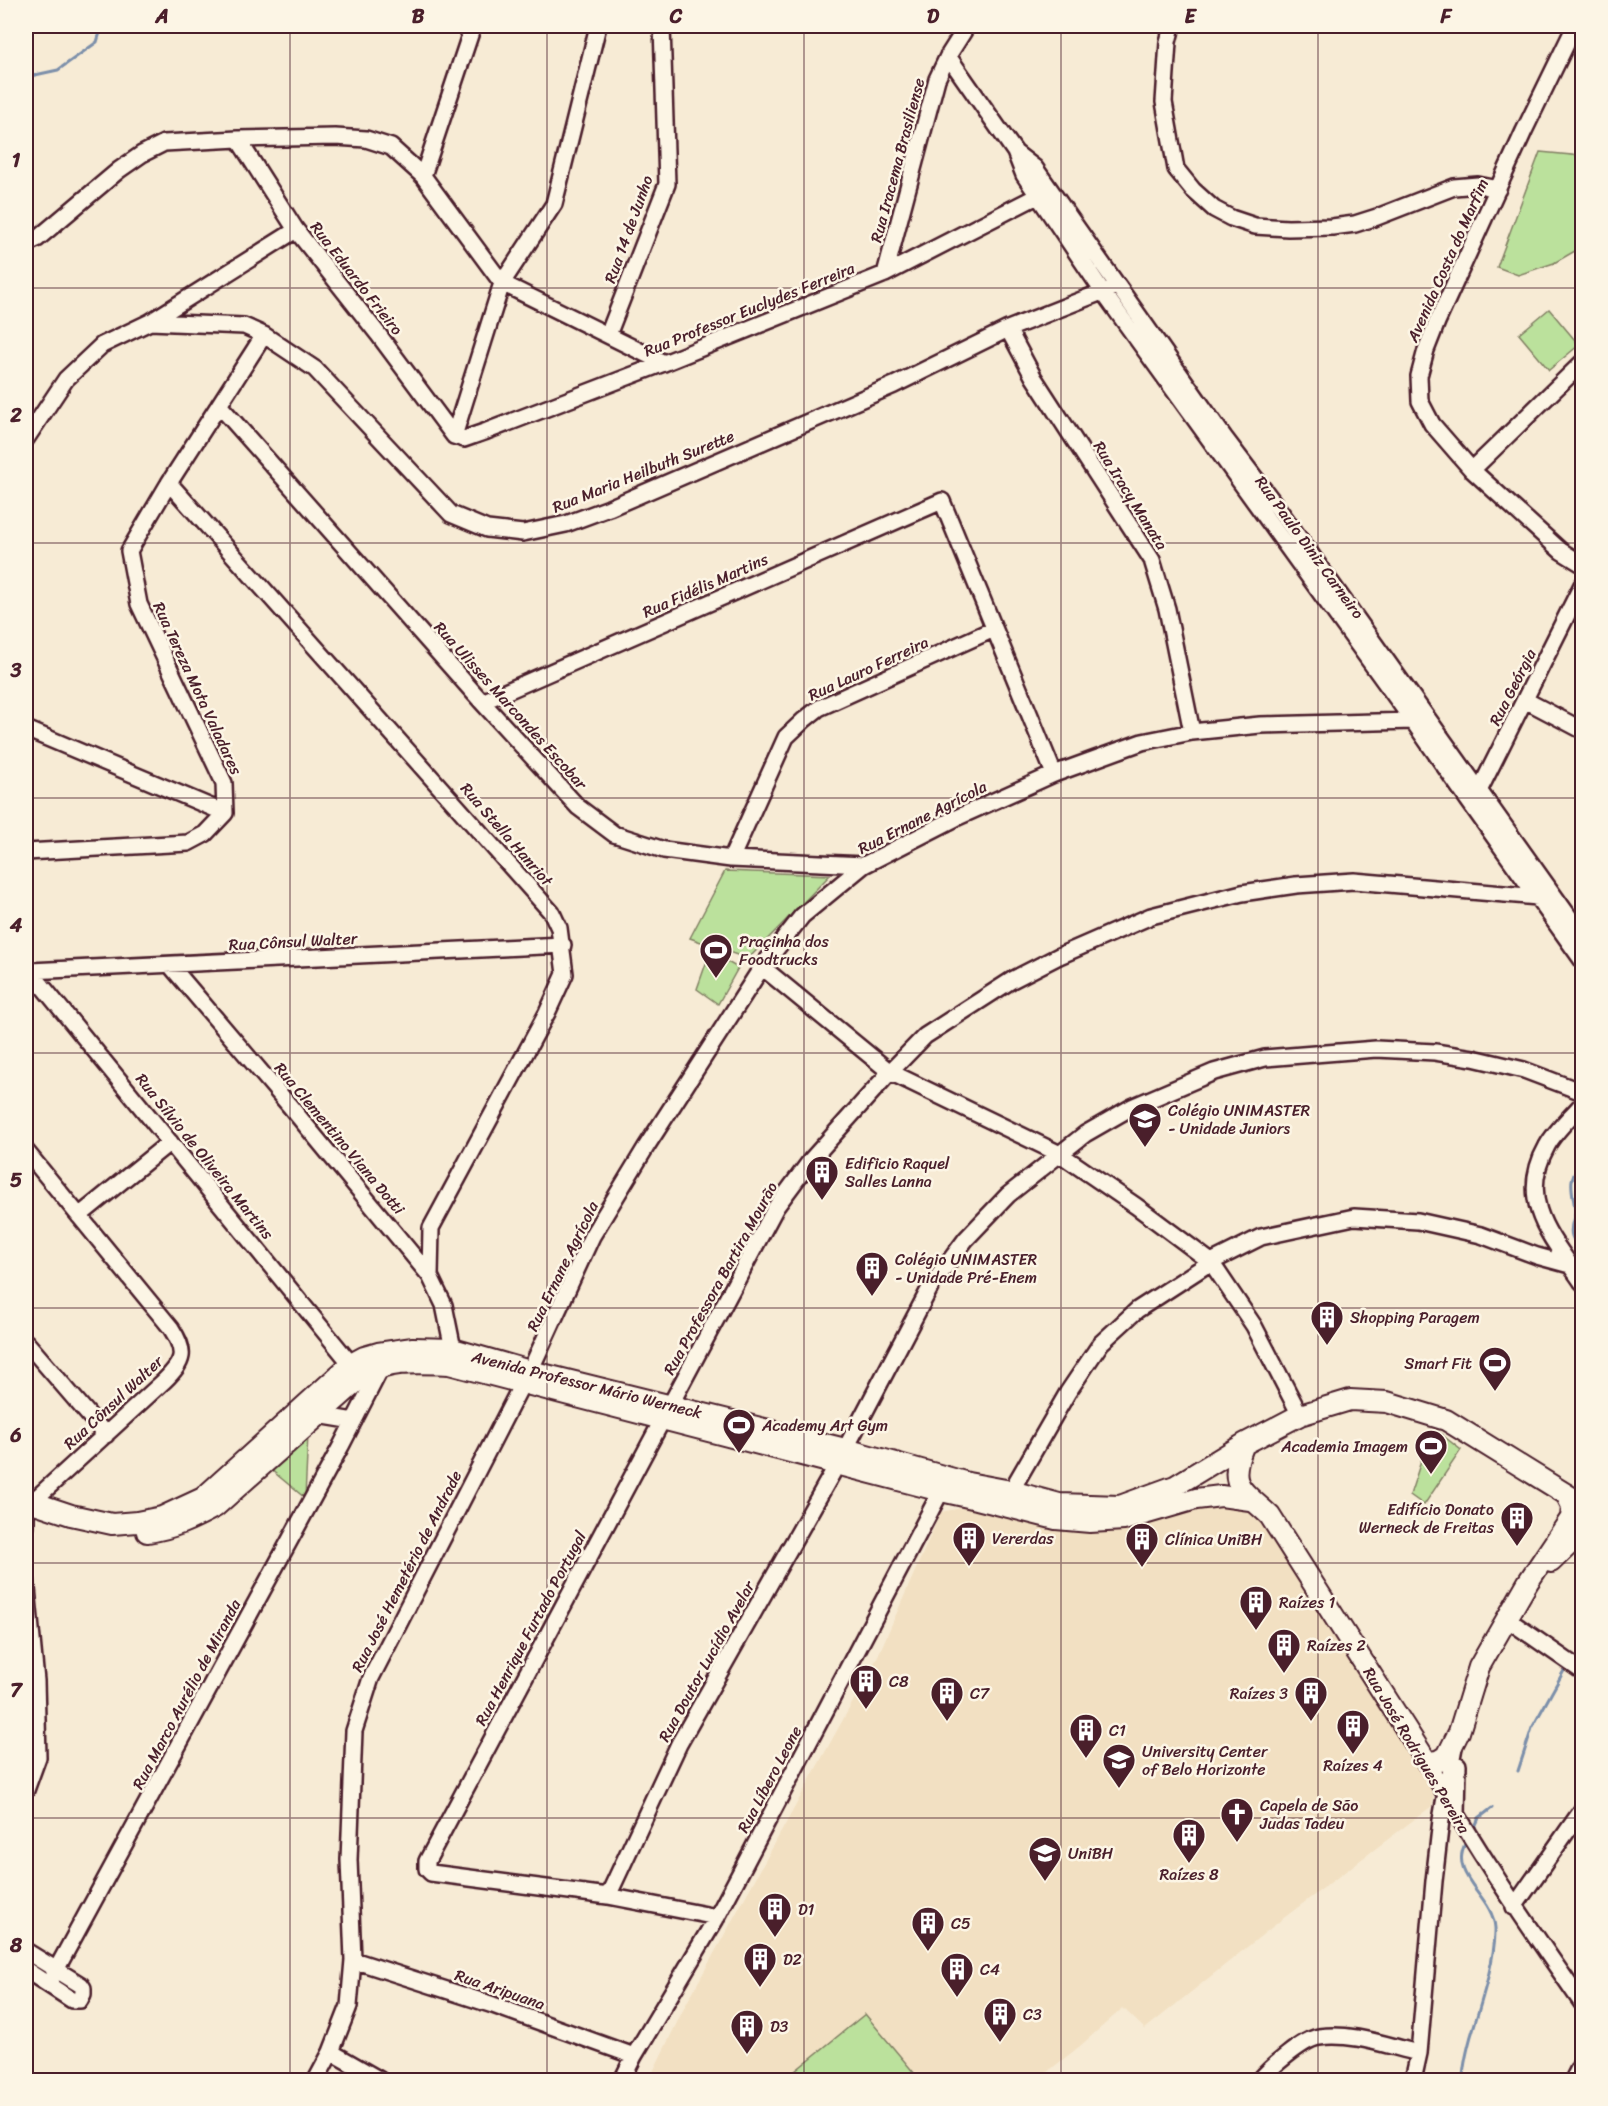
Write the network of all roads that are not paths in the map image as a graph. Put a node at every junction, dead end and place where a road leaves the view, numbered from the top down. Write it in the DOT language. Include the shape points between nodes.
graph roads {
  1 [pos="473,26"];
  2 [pos="598,26"];
  3 [pos="662,26"];
  4 [pos="967,26"];
  5 [pos="1172,26"];
  6 [pos="1575,26"];
  7 [pos="948,56"];
  8 [pos="238,139"];
  9 [pos="423,176"];
  10 [pos="1498,189"];
  11 [pos="1044,193"];
  12 [pos="296,231"];
  13 [pos="26,244"];
  14 [pos="885,274"];
  15 [pos="501,283"];
  16 [pos="1110,289"];
  17 [pos="150,322"];
  18 [pos="1008,329"];
  19 [pos="264,335"];
  20 [pos="609,335"];
  21 [pos="664,363"];
  22 [pos="1582,363"];
  23 [pos="219,405"];
  24 [pos="454,436"];
  25 [pos="26,439"];
  26 [pos="1218,440"];
  27 [pos="1472,470"];
  28 [pos="169,483"];
  29 [pos="1582,564"];
  30 [pos="1582,585"];
  31 [pos="994,629"];
  32 [pos="1526,700"];
  33 [pos="482,702"];
  34 [pos="1413,721"];
  35 [pos="26,729"];
  36 [pos="1582,730"];
  37 [pos="1192,732"];
  38 [pos="1054,774"];
  39 [pos="1480,789"];
  40 [pos="1468,800"];
  41 [pos="225,813"];
  42 [pos="26,852"];
  43 [pos="731,859"];
  44 [pos="864,865"];
  45 [pos="1538,897"];
  46 [pos="1582,935"];
  47 [pos="563,945"];
  48 [pos="1582,960"];
  49 [pos="170,965"];
  50 [pos="762,967"];
  51 [pos="28,972"];
  52 [pos="890,1072"];
  53 [pos="1582,1092"];
  54 [pos="1582,1104"];
  55 [pos="170,1142"];
  56 [pos="26,1151"];
  57 [pos="1060,1154"];
  58 [pos="79,1216"];
  59 [pos="1554,1241"];
  60 [pos="1537,1256"];
  61 [pos="1211,1262"];
  62 [pos="1570,1264"];
  63 [pos="430,1276"];
  64 [pos="1582,1282"];
  65 [pos="26,1342"];
  66 [pos="453,1349"];
  67 [pos="351,1364"];
  68 [pos="382,1366"];
  69 [pos="526,1378"];
  70 [pos="322,1391"];
  71 [pos="665,1412"];
  72 [pos="1300,1415"];
  73 [pos="324,1416"];
  74 [pos="354,1421"];
  75 [pos="106,1435"];
  76 [pos="1244,1444"];
  77 [pos="341,1446"];
  78 [pos="842,1456"];
  79 [pos="941,1491"];
  80 [pos="973,1491"];
  81 [pos="1011,1491"];
  82 [pos="1577,1499"];
  83 [pos="1250,1500"];
  84 [pos="27,1506"];
  85 [pos="26,1526"];
  86 [pos="1582,1532"];
  87 [pos="26,1578"];
  88 [pos="1528,1582"];
  89 [pos="1507,1619"];
  90 [pos="1582,1671"];
  91 [pos="1457,1737"];
  92 [pos="1427,1762"];
  93 [pos="26,1790"];
  94 [pos="1446,1796"];
  95 [pos="1582,1810"];
  96 [pos="1457,1816"];
  97 [pos="608,1896"];
  98 [pos="1514,1907"];
  99 [pos="717,1917"];
  100 [pos="26,1951"];
  101 [pos="353,1960"];
  102 [pos="57,1969"];
  103 [pos="26,1970"];
  104 [pos="49,1983"];
  105 [pos="1582,2002"];
  106 [pos="331,2052"];
  107 [pos="1419,2053"];
  108 [pos="634,2056"];
  109 [pos="1582,2062"];
  110 [pos="316,2080"];
  111 [pos="380,2080"];
  112 [pos="622,2080"];
  113 [pos="1260,2080"];
  114 [pos="1413,2080"];
  115 [pos="1572,2080"];
  1 -- 9 [label="street"];
  2 -- 15 [label="street" via="554,204"];
  3 -- 20 [label="street, Rua 14 de Junho" via="667,184"];
  4 -- 7 [label="street, Rua Iracema Brasiliense"];
  5 -- 10 [label="street" via="1164,102 1176,169 1207,203 1231,218 1255,226 1288,228 1355,224 1454,187 1478,185"];
  6 -- 10 [label="street, Avenida Costa do Marfim"];
  7 -- 11 [label="street, Rua Paulo Diniz Carneiro" via="1015,152 1024,175"];
  7 -- 14 [label="street, Rua Iracema Brasiliense" via="937,79"];
  8 -- 9 [label="street" via="366,139 391,147"];
  8 -- 12 [label="street, Rua Eduardo Frieiro"];
  8 -- 13 [label="street" via="164,143 119,170"];
  9 -- 15 [label="street"];
  10 -- 27 [label="street, Avenida Costa do Marfim" via="1437,322 1419,376 1420,401 1432,424"];
  11 -- 14 [label="street, Rua Professor Euclydes Ferreira"];
  11 -- 16 [label="street, Rua Paulo Diniz Carneiro"];
  12 -- 17 [label="street"];
  12 -- 24 [label="street, Rua Eduardo Frieiro"];
  14 -- 21 [label="street, Rua Professor Euclydes Ferreira"];
  15 -- 20 [label="street"];
  15 -- 24 [label="street"];
  16 -- 18 [label="street, Rua Maria Heilbuth Surette"];
  16 -- 26 [label="street, Rua Paulo Diniz Carneiro"];
  17 -- 19 [label="street, Rua Maria Heilbuth Surette" via="244,326"];
  17 -- 25 [label="street, Rua Maria Heilbuth Surette" via="102,345 66,379"];
  18 -- 19 [label="street, Rua Maria Heilbuth Surette" via="894,385 609,508 566,524 523,533 487,529 451,514 315,369"];
  18 -- 37 [label="street, Rua Iracy Manata" via="1034,378 1152,560 1167,609"];
  19 -- 23 [label="street, Rua Tereza Mota Valadares"];
  20 -- 21 [label="street"];
  21 -- 24 [label="street, Rua Professor Euclydes Ferreira" via="464,440"];
  22 -- 27 [label="street"];
  23 -- 28 [label="street, Rua Tereza Mota Valadares"];
  23 -- 33 [label="street, Rua Ulisses Marcondes Escobar"];
  26 -- 34 [label="street, Rua Paulo Diniz Carneiro"];
  26 -- 39 [label="street, Rua Paulo Diniz Carneiro" via="1280,511"];
  27 -- 29 [label="street, Avenida Costa do Marfim" via="1561,551"];
  28 -- 41 [label="street, Rua Tereza Mota Valadares" via="129,551 132,573 139,604 224,783"];
  28 -- 47 [label="street, Rua Stella Hanriot" via="552,913"];
  30 -- 32 [label="street, Rua Geórgia"];
  31 -- 33 [label="street, Rua Fidélis Martins" via="942,501"];
  31 -- 38 [label="street"];
  31 -- 43 [label="street, Rua Lauro Ferreira" via="819,708 804,720 786,737"];
  32 -- 36 [label="street"];
  32 -- 39 [label="street, Rua Geórgia"];
  33 -- 43 [label="street, Rua Ulisses Marcondes Escobar" via="578,807 614,834 664,850"];
  34 -- 37 [label="street, Rua Ernane Agrícola" via="1260,725"];
  34 -- 40 [label="street, Rua Paulo Diniz Carneiro"];
  35 -- 41 [label="street"];
  37 -- 38 [label="street, Rua Ernane Agrícola" via="1142,742"];
  38 -- 44 [label="street, Rua Ernane Agrícola"];
  39 -- 40 [label="street, Rua Geórgia"];
  39 -- 46 [label="street, Rua Paulo Diniz Carneiro"];
  40 -- 45 [label="street, Rua Paulo Diniz Carneiro"];
  41 -- 42 [label="street" via="205,834 188,843"];
  43 -- 44 [label="street, Rua Ulisses Marcondes Escobar"];
  44 -- 50 [label="street, Rua Ernane Agrícola" via="802,916"];
  45 -- 48 [label="street, Rua Paulo Diniz Carneiro"];
  45 -- 52 [label="street, Rua Professora Bartira Mourão" via="1354,881 1242,893 1150,916 1012,980 925,1035"];
  47 -- 49 [label="street, Rua Cônsul Walter"];
  47 -- 63 [label="street, Rua Stella Hanriot" via="565,974 547,1013 431,1228"];
  49 -- 51 [label="street, Rua Cônsul Walter"];
  49 -- 63 [label="street, Rua Clementino Viana Dotti"];
  50 -- 52 [label="street"];
  50 -- 69 [label="street, Rua Ernane Agrícola" via="592,1236"];
  51 -- 55 [label="street, Rua Sílvio de Oliveira Martins"];
  52 -- 57 [label="street"];
  52 -- 71 [label="street, Rua Professora Bartira Mourão" via="811,1160 776,1207"];
  53 -- 57 [label="street, Rua Doutor Lucídio Avelar" via="1524,1070 1435,1052 1376,1049 1264,1058 1214,1072 1132,1107 1085,1134"];
  54 -- 59 [label="street" via="1548,1144 1535,1173 1534,1196 1540,1217"];
  55 -- 58 [label="street"];
  55 -- 67 [label="street, Rua Sílvio de Oliveira Martins"];
  56 -- 58 [label="street, Rua Cônsul Walter"];
  57 -- 61 [label="street"];
  57 -- 78 [label="street, Rua Doutor Lucídio Avelar" via="1008,1195 966,1239 931,1286"];
  58 -- 75 [label="street, Rua Cônsul Walter" via="171,1328 183,1355 176,1369"];
  59 -- 60 [label="street" via="1549,1251"];
  59 -- 62 [label="street"];
  60 -- 61 [label="street" via="1481,1235 1428,1224 1354,1217 1262,1237"];
  60 -- 62 [label="street"];
  61 -- 72 [label="street" via="1254,1326"];
  61 -- 81 [label="street" via="1137,1310 1101,1344 1068,1392"];
  62 -- 64 [label="street"];
  63 -- 66 [label="street, Rua Clementino Viana Dotti" via="444,1305"];
  65 -- 75 [label="street"];
  66 -- 67 [label="main road, Avenida Professor Mário Werneck" via="412,1348 378,1353"];
  66 -- 69 [label="main road, Avenida Professor Mário Werneck"];
  67 -- 70 [label="main road, Avenida Professor Mário Werneck"];
  68 -- 69 [label="main road, Avenida Professor Mário Werneck" via="409,1362 449,1364"];
  68 -- 73 [label="main road, Avenida Professor Mário Werneck" via="364,1375"];
  68 -- 74 [label="street, Rua Marco Aurélio de Miranda"];
  69 -- 71 [label="main road, Avenida Professor Mário Werneck"];
  69 -- 101 [label="street, Rua José Hemetério de Andrade" via="371,1678 354,1731 350,1860"];
  70 -- 73 [label="main road" via="318,1403"];
  70 -- 84 [label="main road, Avenida Professor Mário Werneck" via="203,1498 162,1517 112,1524"];
  71 -- 78 [label="main road, Avenida Professor Mário Werneck"];
  71 -- 97 [label="street, Rua Henrique Furtado Portugal" via="427,1861 431,1873"];
  72 -- 76 [label="main road, Avenida Professor Mário Werneck"];
  72 -- 82 [label="main road, Avenida Professor Mário Werneck" via="1350,1400 1403,1405 1446,1420"];
  73 -- 74 [label="street"];
  73 -- 77 [label="street"];
  73 -- 84 [label="main road, Avenida Professor Mário Werneck" via="215,1507 164,1530 116,1537 69,1529"];
  74 -- 77 [label="street, Rua Marco Aurélio de Miranda"];
  75 -- 84 [label="street, Rua Cônsul Walter"];
  76 -- 81 [label="main road, Avenida Professor Mário Werneck" via="1175,1486 1120,1506 1059,1504"];
  76 -- 83 [label="main road, Rua José Rodrigues Pereira" via="1235,1474"];
  77 -- 102 [label="street, Rua Marco Aurélio de Miranda"];
  78 -- 79 [label="main road, Avenida Professor Mário Werneck"];
  78 -- 80 [label="main road, Avenida Professor Mário Werneck"];
  78 -- 97 [label="street, Rua Doutor Lucídio Avelar" via="679,1744"];
  79 -- 80 [label="main road, Avenida Professor Mário Werneck" via="956,1507 963,1506"];
  79 -- 99 [label="street, Rua Líbero Leone"];
  80 -- 81 [label="main road, Avenida Professor Mário Werneck"];
  80 -- 83 [label="main road, Avenida Professor Mário Werneck" via="1056,1519 1090,1522 1124,1520 1221,1496"];
  82 -- 88 [label="main road" via="1571,1518"];
  83 -- 92 [label="main road, Rua José Rodrigues Pereira" via="1270,1516"];
  84 -- 85 [label="street"];
  86 -- 88 [label="main road"];
  87 -- 93 [label="street" via="36,1681 38,1757"];
  88 -- 89 [label="main road"];
  89 -- 90 [label="street"];
  89 -- 91 [label="main road" via="1479,1667"];
  91 -- 92 [label="main road" via="1443,1759"];
  91 -- 94 [label="street"];
  91 -- 96 [label="street"];
  92 -- 94 [label="street, Rua José Rodrigues Pereira"];
  94 -- 96 [label="street, Rua José Rodrigues Pereira"];
  94 -- 107 [label="street" via="1434,1881"];
  95 -- 98 [label="street"];
  96 -- 98 [label="street, Rua José Rodrigues Pereira"];
  97 -- 99 [label="street"];
  98 -- 105 [label="street, Rua José Rodrigues Pereira"];
  99 -- 108 [label="street, Rua Líbero Leone"];
  100 -- 102 [label="street"];
  101 -- 106 [label="street, Rua José Hemetério de Andrade" via="349,2006"];
  101 -- 108 [label="street, Rua Aripuana" via="493,2004"];
  102 -- 104 [label="street, Rua Marco Aurélio de Miranda"];
  102 -- 104 [label="street" via="81,1985 80,2000 72,2000"];
  103 -- 104 [label="street"];
  106 -- 110 [label="street, Rua José Hemetério de Andrade"];
  106 -- 111 [label="street"];
  107 -- 113 [label="street" via="1345,2036 1316,2037 1274,2064"];
  107 -- 114 [label="street"];
  108 -- 112 [label="street, Rua Líbero Leone"];
  109 -- 115 [label="street"];
}
